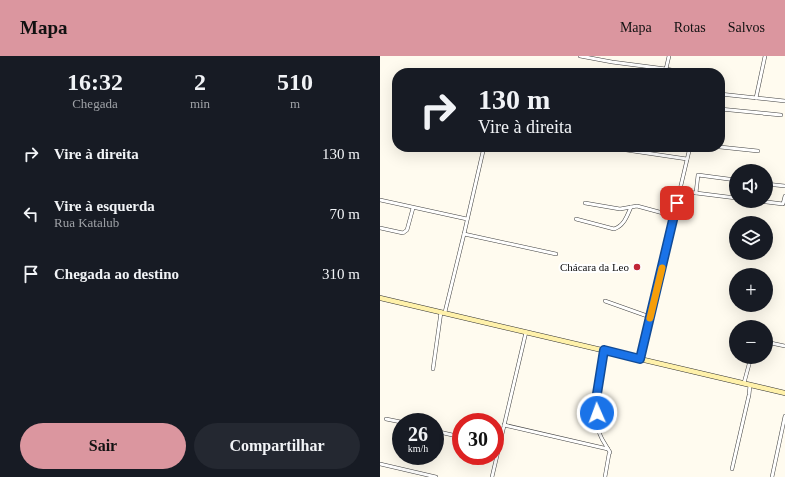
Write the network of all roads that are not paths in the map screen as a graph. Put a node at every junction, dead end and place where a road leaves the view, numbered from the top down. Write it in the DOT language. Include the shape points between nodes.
graph roads {
  1 [pos="580,56"];
  2 [pos="669,56"];
  3 [pos="765,56"];
  4 [pos="657,68"];
  5 [pos="666,68"];
  6 [pos="725,95"];
  7 [pos="756,98"];
  8 [pos="785,101"];
  9 [pos="725,109"];
  10 [pos="781,115"];
  11 [pos="725,148"];
  12 [pos="758,151"];
  13 [pos="483,152"];
  14 [pos="640,152"];
  15 [pos="689,152"];
  16 [pos="688,159"];
  17 [pos="729,179"];
  18 [pos="773,185"];
  19 [pos="785,186"];
  20 [pos="680,191"];
  21 [pos="696,193"];
  22 [pos="785,196"];
  23 [pos="729,197"];
  24 [pos="380,200"];
  25 [pos="585,203"];
  26 [pos="773,203"];
  27 [pos="631,207"];
  28 [pos="413,208"];
  29 [pos="674,216"];
  30 [pos="467,219"];
  31 [pos="576,219"];
  32 [pos="380,228"];
  33 [pos="464,234"];
  34 [pos="556,254"];
  35 [pos="380,299"];
  36 [pos="606,301"];
  37 [pos="443,312"];
  38 [pos="650,317"];
  39 [pos="526,332"];
  40 [pos="773,343"];
  41 [pos="785,346"];
  42 [pos="604,350"];
  43 [pos="640,359"];
  44 [pos="749,364"];
  45 [pos="433,369"];
  46 [pos="744,383"];
  47 [pos="750,385"];
  48 [pos="785,393"];
  49 [pos="785,416"];
  50 [pos="386,419"];
  51 [pos="392,420"];
  52 [pos="504,424"];
  53 [pos="608,449"];
  54 [pos="380,464"];
  55 [pos="494,465"];
  56 [pos="732,469"];
  57 [pos="436,477"];
  58 [pos="492,477"];
  59 [pos="605,477"];
  60 [pos="772,477"];
  1 -- 4 [label="street"];
  2 -- 5 [label="street"];
  3 -- 7 [label="street"];
  6 -- 7 [label="street"];
  7 -- 8 [label="street"];
  9 -- 10 [label="street"];
  11 -- 12 [label="street"];
  13 -- 30 [label="street"];
  14 -- 16 [label="street"];
  15 -- 16 [label="street"];
  16 -- 20 [label="street"];
  17 -- 21 [label="street" via="698,175"];
  18 -- 19 [label="street"];
  20 -- 21 [label="street"];
  20 -- 29 [label="street"];
  21 -- 23 [label="street"];
  22 -- 26 [label="street" via="783,204"];
  24 -- 28 [label="street"];
  25 -- 27 [label="street" via="620,209"];
  27 -- 29 [label="street" via="637,206"];
  27 -- 31 [label="street" via="624,222 614,229"];
  28 -- 30 [label="street"];
  28 -- 32 [label="street" via="405,232"];
  29 -- 38 [label="street"];
  30 -- 33 [label="street"];
  33 -- 34 [label="street"];
  33 -- 37 [label="street"];
  35 -- 37 [label="main road"];
  36 -- 38 [label="street"];
  37 -- 39 [label="main road"];
  37 -- 45 [label="street"];
  38 -- 43 [label="street"];
  39 -- 42 [label="main road"];
  39 -- 52 [label="street"];
  40 -- 41 [label="street"];
  42 -- 43 [label="main road"];
  42 -- 53 [label="street" via="596,400 598,430"];
  43 -- 46 [label="main road"];
  44 -- 46 [label="street"];
  46 -- 47 [label="main road"];
  47 -- 48 [label="main road"];
  47 -- 56 [label="street"];
  49 -- 60 [label="street"];
  50 -- 51 [label="street"];
  52 -- 53 [label="street"];
  53 -- 59 [label="street" via="610,452"];
  54 -- 57 [label="street"];
  55 -- 58 [label="street"];
}
